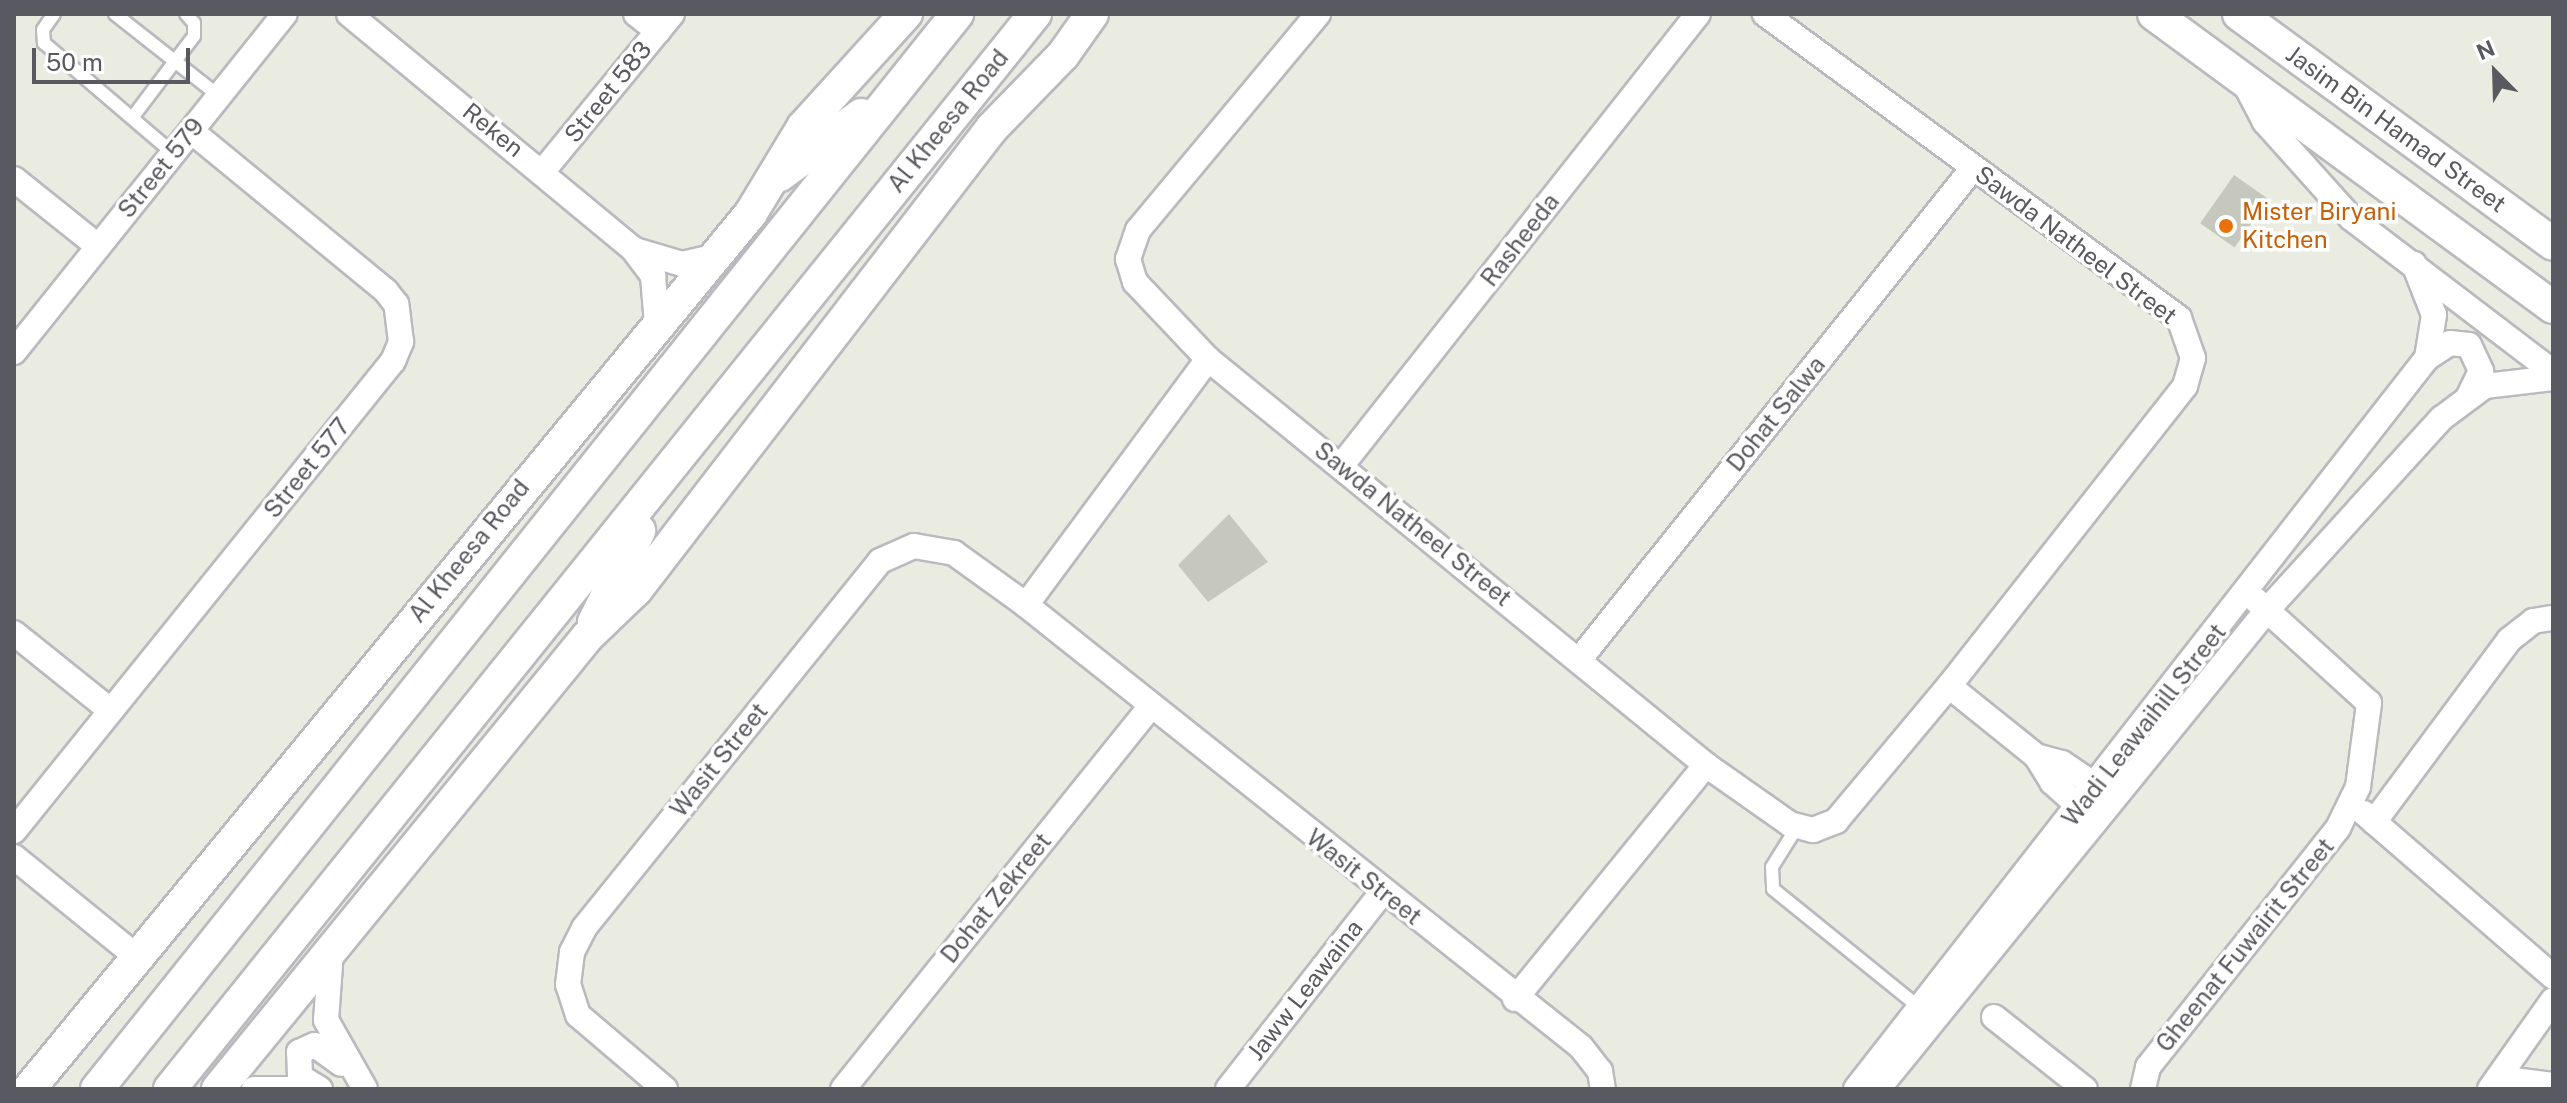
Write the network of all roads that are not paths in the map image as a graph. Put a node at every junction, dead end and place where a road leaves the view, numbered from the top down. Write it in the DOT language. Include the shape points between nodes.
graph roads {
  1 [pos="54,14"];
  2 [pos="115,14"];
  3 [pos="186,14"];
  4 [pos="285,14"];
  5 [pos="349,14"];
  6 [pos="636,14"];
  7 [pos="906,14"];
  8 [pos="957,14"];
  9 [pos="1035,14"];
  10 [pos="1092,14"];
  11 [pos="1318,14"];
  12 [pos="1698,14"];
  13 [pos="1765,14"];
  14 [pos="2154,14"];
  15 [pos="2239,14"];
  16 [pos="665,23"];
  17 [pos="176,62"];
  18 [pos="2240,74"];
  19 [pos="899,87"];
  20 [pos="219,96"];
  21 [pos="132,118"];
  22 [pos="191,131"];
  23 [pos="173,153"];
  24 [pos="1973,168"];
  25 [pos="543,171"];
  26 [pos="14,179"];
  27 [pos="774,179"];
  28 [pos="2553,244"];
  29 [pos="98,246"];
  30 [pos="633,249"];
  31 [pos="716,256"];
  32 [pos="2414,264"];
  33 [pos="2553,307"];
  34 [pos="657,325"];
  35 [pos="14,352"];
  36 [pos="2427,358"];
  37 [pos="1208,359"];
  38 [pos="2553,372"];
  39 [pos="2553,378"];
  40 [pos="2469,396"];
  41 [pos="584,411"];
  42 [pos="1341,466"];
  43 [pos="659,483"];
  44 [pos="569,499"];
  45 [pos="2248,594"];
  46 [pos="1026,605"];
  47 [pos="2268,609"];
  48 [pos="2553,618"];
  49 [pos="14,633"];
  50 [pos="588,636"];
  51 [pos="1579,660"];
  52 [pos="1949,686"];
  53 [pos="1149,708"];
  54 [pos="111,711"];
  55 [pos="2036,756"];
  56 [pos="1706,765"];
  57 [pos="2104,792"];
  58 [pos="2353,804"];
  59 [pos="2087,813"];
  60 [pos="2374,822"];
  61 [pos="1797,827"];
  62 [pos="14,831"];
  63 [pos="14,857"];
  64 [pos="1383,891"];
  65 [pos="332,948"];
  66 [pos="137,957"];
  67 [pos="2553,977"];
  68 [pos="1515,999"];
  69 [pos="2553,1000"];
  70 [pos="1921,1009"];
  71 [pos="1994,1017"];
  72 [pos="2494,1084"];
  73 [pos="2553,1085"];
  74 [pos="362,1086"];
  75 [pos="29,1089"];
  76 [pos="97,1089"];
  77 [pos="170,1089"];
  78 [pos="218,1089"];
  79 [pos="254,1089"];
  80 [pos="291,1089"];
  81 [pos="320,1089"];
  82 [pos="665,1089"];
  83 [pos="843,1089"];
  84 [pos="1228,1089"];
  85 [pos="1603,1089"];
  86 [pos="1856,1089"];
  87 [pos="1878,1089"];
  88 [pos="2085,1089"];
  89 [pos="2142,1089"];
  1 -- 21 [label="lane" via="43,30 44,43"];
  2 -- 17 [label="lane"];
  3 -- 17 [label="lane" via="195,33"];
  4 -- 20 [label="street, Street 579"];
  5 -- 25 [label="street, Reken"];
  6 -- 16 [label="street"];
  7 -- 27 [label="main road, Al Kheesa Road" via="810,119"];
  8 -- 19 [label="main road, Al Kheesa Road"];
  9 -- 43 [label="main road, Al Kheesa Road"];
  10 -- 50 [label="main road, Al Kheesa Road" via="1063,55 992,128 636,590"];
  11 -- 37 [label="street, Sawda Natheel Street" via="1132,240 1128,259 1135,282"];
  12 -- 42 [label="street, Rasheeda"];
  13 -- 24 [label="street, Sawda Natheel Street"];
  14 -- 18 [label="main road, Jasim Bin Hamad Street"];
  15 -- 28 [label="main road, Jasim Bin Hamad Street"];
  16 -- 25 [label="street, Street 583"];
  17 -- 20 [label="lane"];
  17 -- 21 [label="lane"];
  18 -- 32 [label="street, Jasim Bin Hamad Street" via="2265,122 2324,192"];
  18 -- 33 [label="main road, Jasim Bin Hamad Street"];
  19 -- 27 [label="main road"];
  19 -- 44 [label="main road, Al Kheesa Road"];
  20 -- 22 [label="street, Street 579"];
  21 -- 23 [label="lane"];
  22 -- 23 [label="street, Street 579"];
  22 -- 54 [label="street, Street 577" via="386,291 396,304 401,342 383,373"];
  23 -- 29 [label="street, Street 579"];
  24 -- 51 [label="street, Dohat Salwa"];
  24 -- 52 [label="street, Sawda Natheel Street" via="2179,318 2193,358 2185,386"];
  25 -- 30 [label="street, Reken"];
  26 -- 29 [label="street"];
  27 -- 31 [label="main road, Al Kheesa Road"];
  29 -- 35 [label="street, Street 579"];
  30 -- 31 [label="street, Reken" via="682,264"];
  30 -- 34 [label="street, Reken" via="655,284"];
  31 -- 34 [label="main road, Al Kheesa Road"];
  32 -- 36 [label="street, Wadi Leawaihill Street" via="2434,315"];
  32 -- 38 [label="street, Jasim Bin Hamad Street"];
  34 -- 41 [label="main road, Al Kheesa Road"];
  36 -- 40 [label="street" via="2450,343 2469,345 2481,371"];
  36 -- 45 [label="street, Wadi Leawaihill Street"];
  37 -- 42 [label="street, Sawda Natheel Street"];
  37 -- 46 [label="street"];
  39 -- 40 [label="street, Wadi Leawaihill Street" via="2518,378"];
  40 -- 47 [label="street, Wadi Leawaihill Street"];
  41 -- 44 [label="main road"];
  41 -- 66 [label="main road, Al Kheesa Road"];
  42 -- 51 [label="street, Sawda Natheel Street"];
  43 -- 50 [label="main road"];
  43 -- 77 [label="main road, Al Kheesa Road"];
  44 -- 76 [label="main road, Al Kheesa Road"];
  45 -- 47 [label="street"];
  45 -- 57 [label="street, Wadi Leawaihill Street"];
  46 -- 53 [label="street, Wasit Street"];
  46 -- 82 [label="street, Wasit Street" via="954,553 936,547 914,546 880,561 584,928 568,968 578,1015"];
  47 -- 57 [label="street, Wadi Leawaihill Street"];
  47 -- 58 [label="street" via="2369,703"];
  48 -- 60 [label="street" via="2533,621 2509,640"];
  49 -- 54 [label="street"];
  50 -- 65 [label="main road, Al Kheesa Road"];
  51 -- 56 [label="street, Sawda Natheel Street"];
  52 -- 55 [label="street"];
  52 -- 61 [label="street, Sawda Natheel Street" via="1836,821 1813,830"];
  53 -- 64 [label="street, Wasit Street"];
  53 -- 83 [label="street, Dohat Zekreet"];
  54 -- 62 [label="street, Street 577"];
  55 -- 57 [label="street"];
  55 -- 59 [label="street"];
  56 -- 61 [label="street, Sawda Natheel Street"];
  56 -- 68 [label="street"];
  57 -- 59 [label="street, Wadi Leawaihill Street"];
  58 -- 60 [label="street"];
  58 -- 89 [label="street, Gheenat Fuwairit Street" via="2148,1067"];
  59 -- 70 [label="street, Wadi Leawaihill Street"];
  59 -- 87 [label="street, Wadi Leawaihill Street"];
  60 -- 67 [label="street"];
  61 -- 70 [label="lane" via="1772,867 1773,889"];
  63 -- 66 [label="street"];
  64 -- 68 [label="street, Wasit Street"];
  64 -- 84 [label="street, Jaww Leawaina"];
  65 -- 74 [label="street" via="326,1020"];
  65 -- 78 [label="main road, Al Kheesa Road"];
  66 -- 75 [label="main road, Al Kheesa Road"];
  68 -- 85 [label="street, Wasit Street" via="1592,1058"];
  69 -- 72 [label="street"];
  70 -- 86 [label="street, Wadi Leawaihill Street"];
  71 -- 88 [label="street"];
  72 -- 73 [label="street"];
  74 -- 81 [label="street" via="324,1047 306,1047 295,1069"];
  79 -- 80 [label="street"];
}
